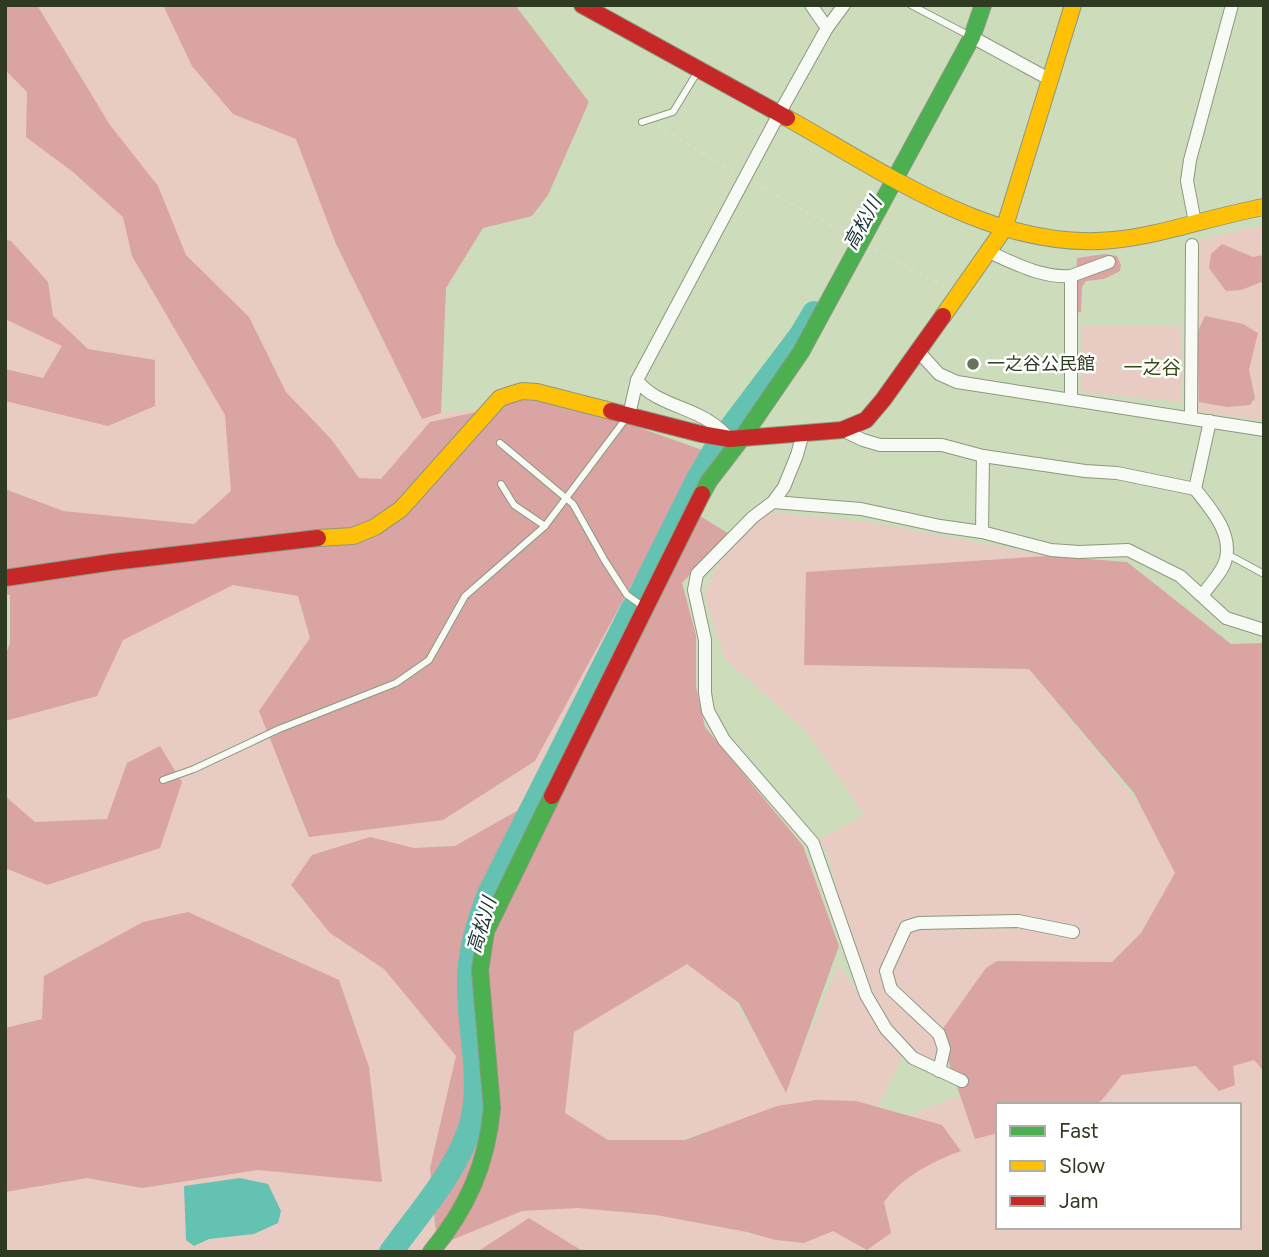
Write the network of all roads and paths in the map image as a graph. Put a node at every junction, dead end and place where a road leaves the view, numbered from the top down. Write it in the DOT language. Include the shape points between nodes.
graph roads {
  1 [pos="582,5"];
  2 [pos="811,5"];
  3 [pos="844,5"];
  4 [pos="911,5"];
  5 [pos="983,5"];
  6 [pos="1073,5"];
  7 [pos="1232,5"];
  8 [pos="827,28"];
  9 [pos="966,34"];
  10 [pos="699,70"];
  11 [pos="1049,79"];
  12 [pos="779,114"];
  13 [pos="642,122"];
  14 [pos="890,175"];
  15 [pos="1264,206"];
  16 [pos="1195,222"];
  17 [pos="1004,229"];
  18 [pos="861,242"];
  19 [pos="1192,245"];
  20 [pos="989,252"];
  21 [pos="1109,262"];
  22 [pos="1071,276"];
  23 [pos="959,294"];
  24 [pos="918,351"];
  25 [pos="637,380"];
  26 [pos="1071,400"];
  27 [pos="629,415"];
  28 [pos="1191,418"];
  29 [pos="1210,421"];
  30 [pos="842,430"];
  31 [pos="1264,430"];
  32 [pos="803,433"];
  33 [pos="736,439"];
  34 [pos="500,443"];
  35 [pos="983,456"];
  36 [pos="501,484"];
  37 [pos="1195,489"];
  38 [pos="566,499"];
  39 [pos="773,502"];
  40 [pos="545,526"];
  41 [pos="982,533"];
  42 [pos="1227,554"];
  43 [pos="1264,574"];
  44 [pos="5,578"];
  45 [pos="1202,596"];
  46 [pos="645,607"];
  47 [pos="1264,630"];
  48 [pos="163,780"];
  49 [pos="1073,932"];
  50 [pos="939,1070"];
  51 [pos="962,1081"];
  52 [pos="431,1252"];
  1 -- 10 [label="street"];
  2 -- 8 [label="street"];
  3 -- 8 [label="street"];
  4 -- 9 [label="lane"];
  5 -- 9 [label="street"];
  6 -- 11 [label="street"];
  7 -- 16 [label="street" via="1190,160 1187,181"];
  8 -- 12 [label="street"];
  9 -- 11 [label="street"];
  9 -- 14 [label="street"];
  10 -- 12 [label="street"];
  10 -- 13 [label="lane" via="673,112"];
  11 -- 17 [label="street"];
  12 -- 14 [label="street"];
  12 -- 25 [label="street"];
  14 -- 17 [label="street"];
  14 -- 18 [label="street"];
  15 -- 16 [label="street"];
  16 -- 17 [label="street" via="1112,240 1036,237"];
  17 -- 20 [label="street"];
  18 -- 23 [label="path"];
  18 -- 33 [label="street" via="801,352"];
  19 -- 28 [label="street"];
  20 -- 22 [label="street" via="1033,271"];
  20 -- 23 [label="street"];
  21 -- 22 [label="street"];
  22 -- 26 [label="street"];
  23 -- 24 [label="street"];
  24 -- 26 [label="street" via="939,374 957,383"];
  24 -- 30 [label="street" via="866,420"];
  25 -- 27 [label="street"];
  25 -- 33 [label="street" via="644,391 701,416"];
  26 -- 28 [label="street"];
  27 -- 33 [label="street"];
  27 -- 38 [label="lane"];
  27 -- 44 [label="street" via="537,392 510,394 500,398 401,509 353,536 289,540"];
  28 -- 29 [label="street"];
  29 -- 31 [label="street"];
  29 -- 37 [label="street"];
  30 -- 32 [label="street"];
  30 -- 35 [label="street" via="880,445 942,446"];
  32 -- 33 [label="street"];
  32 -- 39 [label="street" via="784,487"];
  33 -- 46 [label="street" via="709,481"];
  34 -- 38 [label="lane"];
  35 -- 37 [label="street" via="1116,473"];
  35 -- 41 [label="street"];
  36 -- 40 [label="lane" via="514,505"];
  37 -- 42 [label="street" via="1214,512 1227,540"];
  38 -- 40 [label="lane"];
  38 -- 46 [label="lane" via="627,595"];
  39 -- 41 [label="street" via="861,509"];
  39 -- 50 [label="street" via="697,574 694,590 705,640 708,712 724,740 813,843 866,995 886,1029 913,1058"];
  40 -- 48 [label="lane" via="465,596 429,660 396,683"];
  41 -- 45 [label="street" via="1051,550 1128,550 1180,576"];
  42 -- 43 [label="lane"];
  42 -- 45 [label="street"];
  45 -- 47 [label="street" via="1226,618"];
  46 -- 52 [label="street" via="486,931 480,970 491,1125 472,1192"];
  49 -- 50 [label="street" via="1018,921 906,926 886,971 891,989 939,1034 944,1049"];
  50 -- 51 [label="street"];
}
